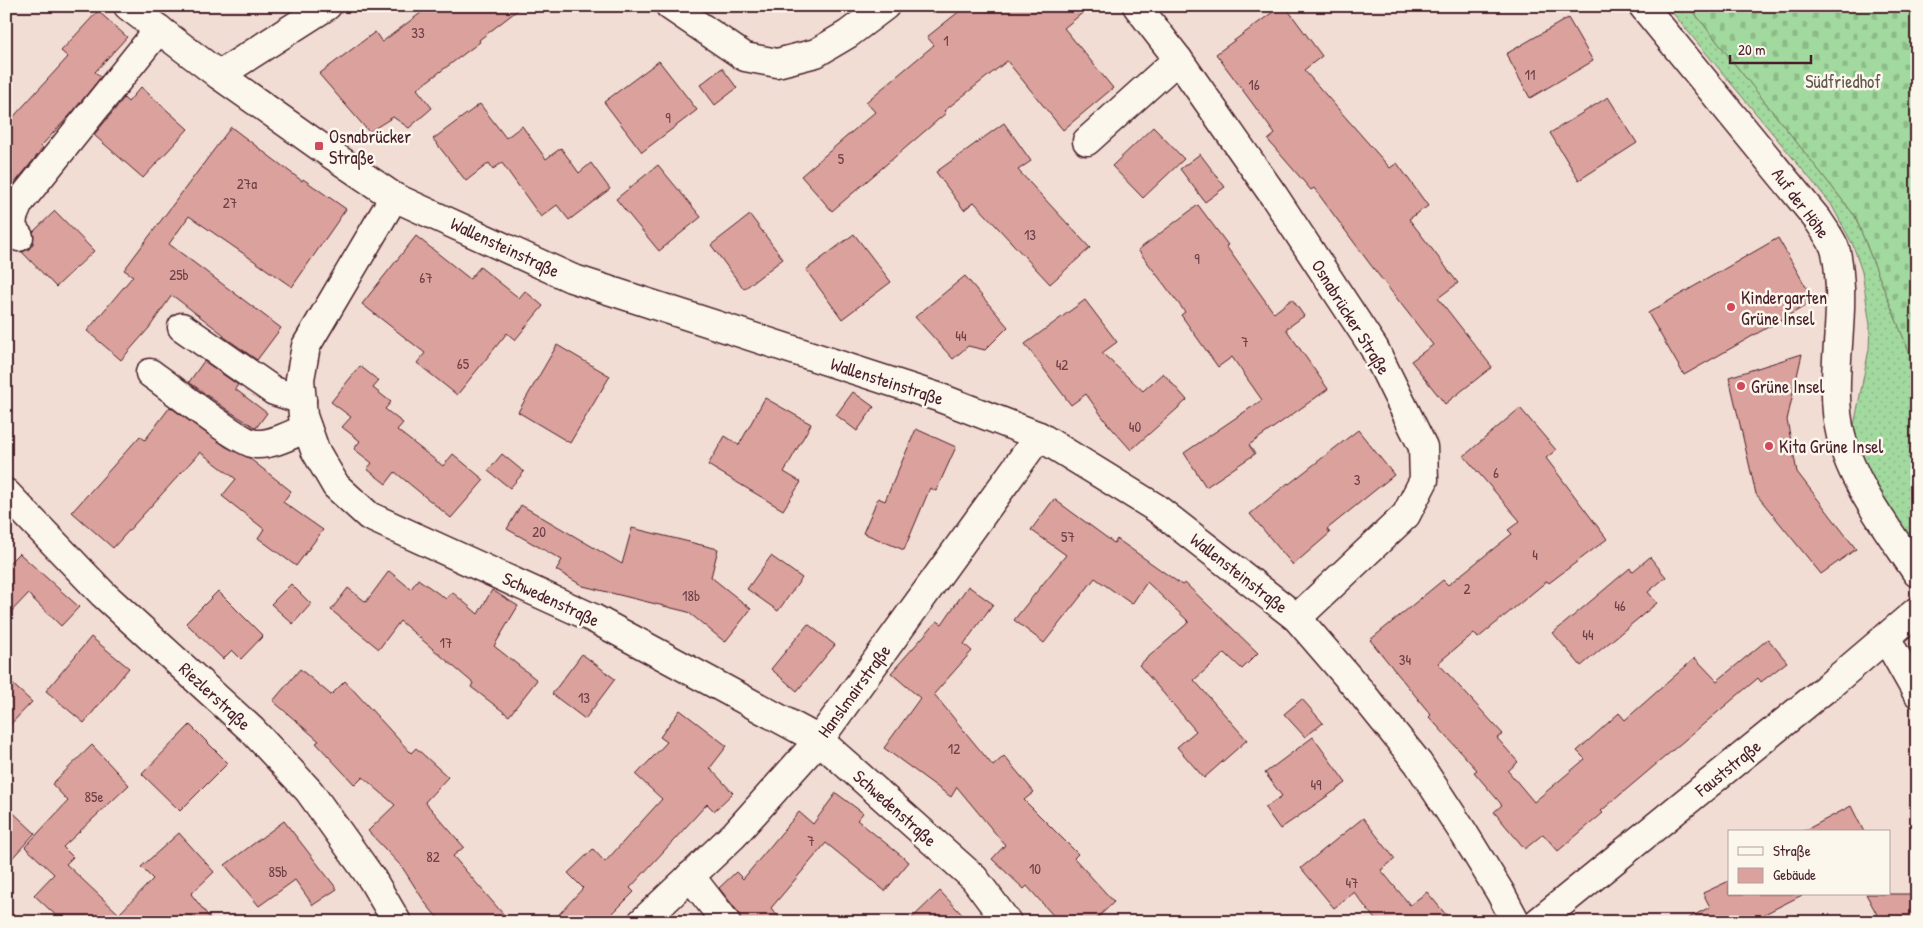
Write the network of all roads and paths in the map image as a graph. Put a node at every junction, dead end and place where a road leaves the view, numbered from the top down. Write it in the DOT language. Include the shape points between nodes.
graph roads {
  1 [pos="128,6"];
  2 [pos="327,6"];
  3 [pos="670,6"];
  4 [pos="885,6"];
  5 [pos="1137,6"];
  6 [pos="1643,6"];
  7 [pos="159,29"];
  8 [pos="1178,59"];
  9 [pos="219,75"];
  10 [pos="1088,141"];
  11 [pos="394,197"];
  12 [pos="19,237"];
  13 [pos="182,327"];
  14 [pos="150,373"];
  15 [pos="302,400"];
  16 [pos="307,428"];
  17 [pos="1039,436"];
  18 [pos="6,493"];
  19 [pos="1917,573"];
  20 [pos="1917,611"];
  21 [pos="1297,618"];
  22 [pos="1886,638"];
  23 [pos="1917,693"];
  24 [pos="819,740"];
  25 [pos="690,876"];
  26 [pos="397,922"];
  27 [pos="642,922"];
  28 [pos="726,922"];
  29 [pos="1007,922"];
  30 [pos="1516,922"];
  31 [pos="1538,922"];
  1 -- 7 [label="street, Wallensteinstraße"];
  2 -- 9 [label="street"];
  3 -- 4 [label="street" via="745,57 777,63 816,53"];
  5 -- 8 [label="street, Osnabrücker Straße"];
  6 -- 19 [label="street, Auf der Höhe" via="1818,220 1834,247 1841,304 1836,374 1841,436 1853,469 1870,500"];
  7 -- 9 [label="street, Wallensteinstraße"];
  7 -- 12 [label="street" via="19,203 12,228"];
  8 -- 10 [label="street"];
  8 -- 21 [label="street, Osnabrücker Straße" via="1274,196 1374,348 1423,447 1424,480 1406,515"];
  9 -- 11 [label="street, Wallensteinstraße"];
  11 -- 15 [label="street, Schwedenstraße" via="306,346 300,379"];
  11 -- 17 [label="street, Wallensteinstraße" via="571,278 938,397"];
  13 -- 15 [label="street" via="274,391"];
  14 -- 16 [label="street" via="236,436 255,444 274,441"];
  15 -- 16 [label="street, Schwedenstraße"];
  16 -- 24 [label="street, Schwedenstraße" via="315,450 336,486 369,516 593,618"];
  17 -- 21 [label="street, Wallensteinstraße" via="1156,508"];
  17 -- 24 [label="street, Hanslmairstraße"];
  18 -- 26 [label="street, Riezlerstraße" via="103,594 252,730 309,791 372,880"];
  20 -- 22 [label="street, Fauststraße"];
  21 -- 30 [label="street, Wallensteinstraße" via="1418,763"];
  22 -- 23 [label="street"];
  22 -- 31 [label="street, Fauststraße"];
  24 -- 25 [label="street, Hanslmairstraße" via="734,835"];
  24 -- 29 [label="street, Schwedenstraße" via="974,878"];
  25 -- 27 [label="street, Hanslmairstraße"];
  25 -- 28 [label="street"];
}
